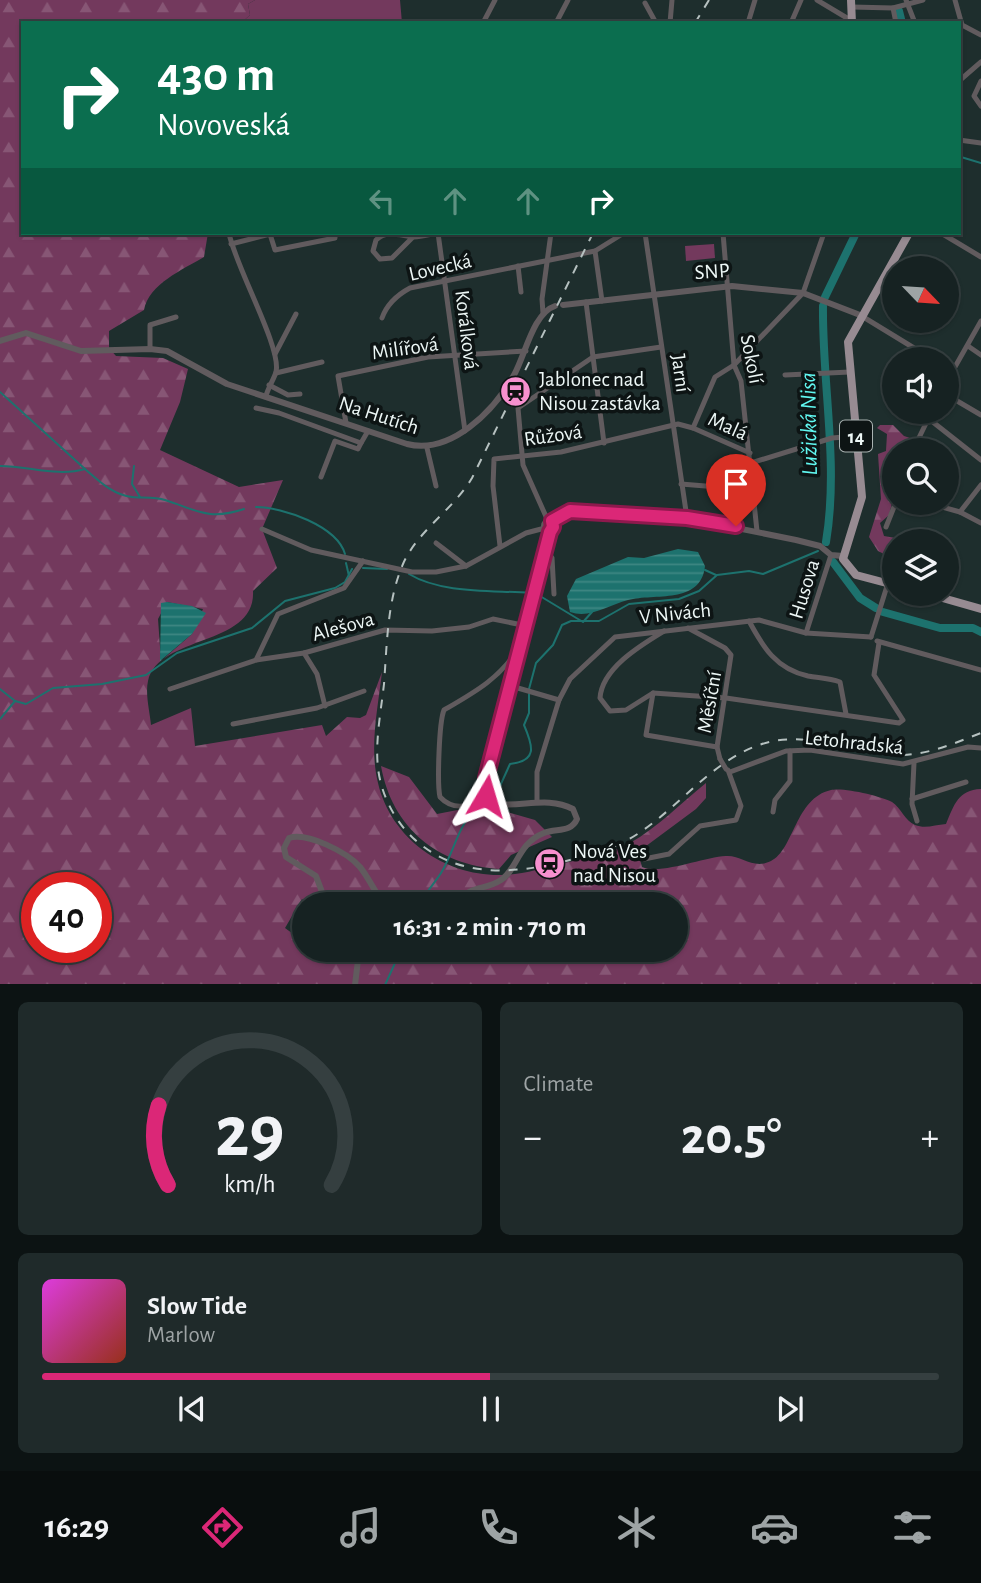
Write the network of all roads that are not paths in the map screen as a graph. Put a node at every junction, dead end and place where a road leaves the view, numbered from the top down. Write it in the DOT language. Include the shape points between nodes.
graph roads {
  1 [pos="495,0"];
  2 [pos="568,0"];
  3 [pos="672,0"];
  4 [pos="755,0"];
  5 [pos="802,0"];
  6 [pos="817,0"];
  7 [pos="923,0"];
  8 [pos="955,0"];
  9 [pos="645,4"];
  10 [pos="851,4"];
  11 [pos="909,4"];
  12 [pos="893,8"];
  13 [pos="484,21"];
  14 [pos="557,21"];
  15 [pos="655,21"];
  16 [pos="670,21"];
  17 [pos="749,21"];
  18 [pos="792,21"];
  19 [pos="850,21"];
  20 [pos="896,21"];
  21 [pos="914,21"];
  22 [pos="961,21"];
  23 [pos="961,21"];
  24 [pos="981,34"];
  25 [pos="981,62"];
  26 [pos="961,79"];
  27 [pos="981,81"];
  28 [pos="981,106"];
  29 [pos="961,140"];
  30 [pos="981,143"];
  31 [pos="229,235"];
  32 [pos="266,235"];
  33 [pos="270,235"];
  34 [pos="335,235"];
  35 [pos="387,235"];
  36 [pos="408,235"];
  37 [pos="426,235"];
  38 [pos="438,235"];
  39 [pos="551,235"];
  40 [pos="621,235"];
  41 [pos="645,235"];
  42 [pos="723,235"];
  43 [pos="823,235"];
  44 [pos="908,235"];
  45 [pos="944,235"];
  46 [pos="413,237"];
  47 [pos="231,244"];
  48 [pos="595,251"];
  49 [pos="981,257"];
  50 [pos="547,261"];
  51 [pos="518,266"];
  52 [pos="445,280"];
  53 [pos="727,287"];
  54 [pos="521,292"];
  55 [pos="803,293"];
  56 [pos="653,294"];
  57 [pos="602,301"];
  58 [pos="586,302"];
  59 [pos="544,313"];
  60 [pos="296,314"];
  61 [pos="860,315"];
  62 [pos="176,317"];
  63 [pos="382,318"];
  64 [pos="981,321"];
  65 [pos="0,341"];
  66 [pos="968,346"];
  67 [pos="661,347"];
  68 [pos="912,347"];
  69 [pos="150,349"];
  70 [pos="526,351"];
  71 [pos="275,354"];
  72 [pos="981,355"];
  73 [pos="593,357"];
  74 [pos="454,358"];
  75 [pos="959,358"];
  76 [pos="322,362"];
  77 [pos="734,365"];
  78 [pos="850,372"];
  79 [pos="276,373"];
  80 [pos="785,375"];
  81 [pos="269,386"];
  82 [pos="300,394"];
  83 [pos="266,396"];
  84 [pos="959,402"];
  85 [pos="256,408"];
  86 [pos="981,415"];
  87 [pos="346,424"];
  88 [pos="935,424"];
  89 [pos="673,425"];
  90 [pos="693,428"];
  91 [pos="368,431"];
  92 [pos="465,431"];
  93 [pos="856,436"];
  94 [pos="361,443"];
  95 [pos="604,443"];
  96 [pos="427,447"];
  97 [pos="750,453"];
  98 [pos="521,456"];
  99 [pos="981,460"];
  100 [pos="751,463"];
  101 [pos="321,477"];
  102 [pos="681,484"];
  103 [pos="981,485"];
  104 [pos="436,486"];
  105 [pos="754,491"];
  106 [pos="960,512"];
  107 [pos="891,515"];
  108 [pos="687,518"];
  109 [pos="981,523"];
  110 [pos="549,525"];
  111 [pos="886,527"];
  112 [pos="262,529"];
  113 [pos="757,531"];
  114 [pos="436,544"];
  115 [pos="500,546"];
  116 [pos="547,551"];
  117 [pos="831,555"];
  118 [pos="842,556"];
  119 [pos="363,561"];
  120 [pos="466,566"];
  121 [pos="882,581"];
  122 [pos="554,594"];
  123 [pos="882,602"];
  124 [pos="959,603"];
  125 [pos="981,609"];
  126 [pos="749,621"];
  127 [pos="527,626"];
  128 [pos="688,628"];
  129 [pos="664,631"];
  130 [pos="806,633"];
  131 [pos="871,637"];
  132 [pos="523,642"];
  133 [pos="879,643"];
  134 [pos="304,653"];
  135 [pos="256,660"];
  136 [pos="981,670"];
  137 [pos="511,686"];
  138 [pos="170,689"];
  139 [pos="364,691"];
  140 [pos="653,693"];
  141 [pos="726,698"];
  142 [pos="559,700"];
  143 [pos="325,706"];
  144 [pos="846,714"];
  145 [pos="233,724"];
  146 [pos="717,747"];
  147 [pos="981,748"];
  148 [pos="790,751"];
  149 [pos="914,763"];
  150 [pos="728,770"];
  151 [pos="966,782"];
  152 [pos="486,796"];
  153 [pos="912,799"];
  154 [pos="537,802"];
  155 [pos="773,812"];
  156 [pos="916,821"];
  157 [pos="644,859"];
  158 [pos="322,892"];
  159 [pos="377,892"];
  160 [pos="468,892"];
  161 [pos="358,962"];
  162 [pos="355,984"];
  1 -- 13 [label="street"];
  2 -- 14 [label="street"];
  3 -- 16 [label="street"];
  4 -- 17 [label="street"];
  5 -- 18 [label="street"];
  6 -- 19 [label="street"];
  7 -- 11 [label="street"];
  8 -- 22 [label="street"];
  9 -- 15 [label="street"];
  10 -- 12 [label="street"];
  11 -- 12 [label="street"];
  11 -- 21 [label="street"];
  12 -- 20 [label="street"];
  23 -- 24 [label="street"];
  25 -- 26 [label="street"];
  27 -- 28 [label="street" via="974,96"];
  29 -- 30 [label="street"];
  31 -- 47 [label="street"];
  32 -- 47 [label="street"];
  33 -- 34 [label="street" via="275,250"];
  35 -- 46 [label="street" via="379,236 373,251 380,259 391,258"];
  36 -- 46 [label="street"];
  37 -- 46 [label="street"];
  38 -- 52 [label="street, Korálková"];
  39 -- 50 [label="street"];
  40 -- 48 [label="street, Lovecká"];
  41 -- 56 [label="street, Jarní"];
  42 -- 53 [label="street, Sokolí"];
  43 -- 55 [label="street"];
  44 -- 61 [label="main road, 14"];
  45 -- 49 [label="street"];
  47 -- 71 [label="street"];
  48 -- 50 [label="street, Lovecká"];
  48 -- 57 [label="street"];
  50 -- 51 [label="street, Lovecká"];
  50 -- 59 [label="street"];
  51 -- 52 [label="street, Lovecká"];
  51 -- 54 [label="street"];
  52 -- 63 [label="street, Lovecká" via="402,292"];
  52 -- 74 [label="street, Korálková"];
  53 -- 55 [label="street, SNP"];
  53 -- 56 [label="street, SNP"];
  53 -- 77 [label="street, Sokolí"];
  55 -- 61 [label="street, SNP"];
  55 -- 77 [label="street"];
  56 -- 57 [label="street, SNP"];
  56 -- 67 [label="street, Jarní"];
  57 -- 58 [label="street, SNP"];
  58 -- 59 [label="street, SNP"];
  58 -- 73 [label="street"];
  59 -- 70 [label="street, Na Hutích"];
  60 -- 71 [label="street"];
  61 -- 68 [label="street"];
  61 -- 78 [label="main road, 14" via="848,342"];
  62 -- 69 [label="street" via="150,325"];
  64 -- 66 [label="street"];
  65 -- 69 [label="street, Na Hutích" via="26,333 80,351"];
  66 -- 72 [label="street"];
  66 -- 75 [label="street"];
  67 -- 73 [label="street"];
  67 -- 89 [label="street, Jarní"];
  69 -- 83 [label="street, Na Hutích" via="173,354 222,381"];
  70 -- 74 [label="street, Milířová"];
  70 -- 92 [label="street, Na Hutích" via="508,386"];
  71 -- 79 [label="street"];
  73 -- 95 [label="street"];
  73 -- 98 [label="street" via="518,408"];
  74 -- 87 [label="street, Milířová" via="407,360 338,376"];
  74 -- 92 [label="street, Korálková"];
  76 -- 79 [label="street"];
  77 -- 90 [label="street" via="713,380"];
  77 -- 97 [label="street, Sokolí" via="741,381"];
  78 -- 80 [label="street"];
  78 -- 93 [label="main road, 14"];
  79 -- 81 [label="street"];
  81 -- 82 [label="street" via="288,395"];
  81 -- 83 [label="street"];
  83 -- 87 [label="street, Na Hutích"];
  84 -- 86 [label="street"];
  85 -- 94 [label="street"];
  87 -- 91 [label="street, Na Hutích"];
  88 -- 99 [label="street"];
  89 -- 90 [label="street, Růžová"];
  89 -- 95 [label="street, Růžová"];
  89 -- 102 [label="street, Jarní"];
  90 -- 97 [label="street, Malá"];
  91 -- 94 [label="street"];
  91 -- 96 [label="street, Na Hutích"];
  92 -- 96 [label="street, Na Hutích"];
  93 -- 100 [label="street" via="829,439"];
  93 -- 118 [label="main road, 14" via="861,502"];
  94 -- 101 [label="street" via="358,449 335,441"];
  95 -- 98 [label="street, Růžová"];
  96 -- 104 [label="street"];
  97 -- 100 [label="street, Sokolí"];
  98 -- 110 [label="street"];
  98 -- 115 [label="street, Růžová" via="499,457 492,463"];
  100 -- 105 [label="street, Sokolí"];
  102 -- 105 [label="street"];
  102 -- 108 [label="street, Jarní"];
  103 -- 106 [label="street"];
  105 -- 113 [label="street, Sokolí"];
  106 -- 109 [label="street"];
  107 -- 111 [label="street"];
  108 -- 110 [label="street" via="570,511"];
  108 -- 113 [label="street"];
  110 -- 115 [label="street"];
  110 -- 116 [label="street"];
  112 -- 119 [label="street" via="311,550"];
  113 -- 117 [label="street" via="818,545"];
  114 -- 120 [label="street"];
  115 -- 120 [label="street"];
  116 -- 122 [label="street" via="552,558"];
  116 -- 127 [label="street"];
  117 -- 118 [label="street"];
  117 -- 130 [label="street, Husova"];
  118 -- 121 [label="main road" via="851,572"];
  119 -- 120 [label="street" via="412,572"];
  119 -- 135 [label="street" via="344,588 278,614"];
  123 -- 131 [label="street"];
  124 -- 125 [label="main road"];
  126 -- 128 [label="street, V Nivách"];
  126 -- 130 [label="street, V Nivách"];
  126 -- 144 [label="street" via="776,661 806,675 840,682"];
  127 -- 132 [label="street"];
  127 -- 134 [label="street, Alešova" via="493,619 469,627 386,631"];
  128 -- 129 [label="street, V Nivách"];
  128 -- 141 [label="street, Měsíční" via="731,655"];
  129 -- 140 [label="street" via="624,658 600,698 604,707 617,713"];
  129 -- 142 [label="street, V Nivách" via="608,640 570,679"];
  130 -- 131 [label="street, V Nivách"];
  131 -- 133 [label="street"];
  132 -- 137 [label="street"];
  132 -- 152 [label="street" via="502,673 444,710 442,717 440,797 458,806 472,805"];
  133 -- 136 [label="street"];
  133 -- 144 [label="street" via="874,674 903,720 892,724"];
  134 -- 135 [label="street, Alešova"];
  134 -- 143 [label="street" via="317,674"];
  135 -- 138 [label="street, Alešova"];
  137 -- 142 [label="street"];
  137 -- 152 [label="street" via="486,778"];
  139 -- 143 [label="street"];
  140 -- 141 [label="street"];
  140 -- 146 [label="street" via="646,735"];
  141 -- 144 [label="street"];
  141 -- 146 [label="street, Měsíční"];
  142 -- 154 [label="street, V Nivách" via="537,772"];
  143 -- 145 [label="street"];
  146 -- 150 [label="street, Měsíční, bridge"];
  147 -- 149 [label="street, Letohradská" via="968,747"];
  148 -- 149 [label="street, Letohradská"];
  148 -- 150 [label="street, Letohradská"];
  148 -- 155 [label="street, Letohradská" via="790,780 775,800"];
  149 -- 153 [label="street, Letohradská"];
  150 -- 157 [label="street, Měsíční" via="741,806 736,820 699,826 669,854"];
  151 -- 153 [label="street"];
  152 -- 154 [label="street" via="503,805"];
  153 -- 156 [label="street, Letohradská"];
  154 -- 160 [label="street" via="570,807 576,821 571,827 544,833 522,848 504,877"];
  158 -- 159 [label="street" via="316,876 286,857 289,838 301,835 350,858"];
  161 -- 162 [label="street"];
}
